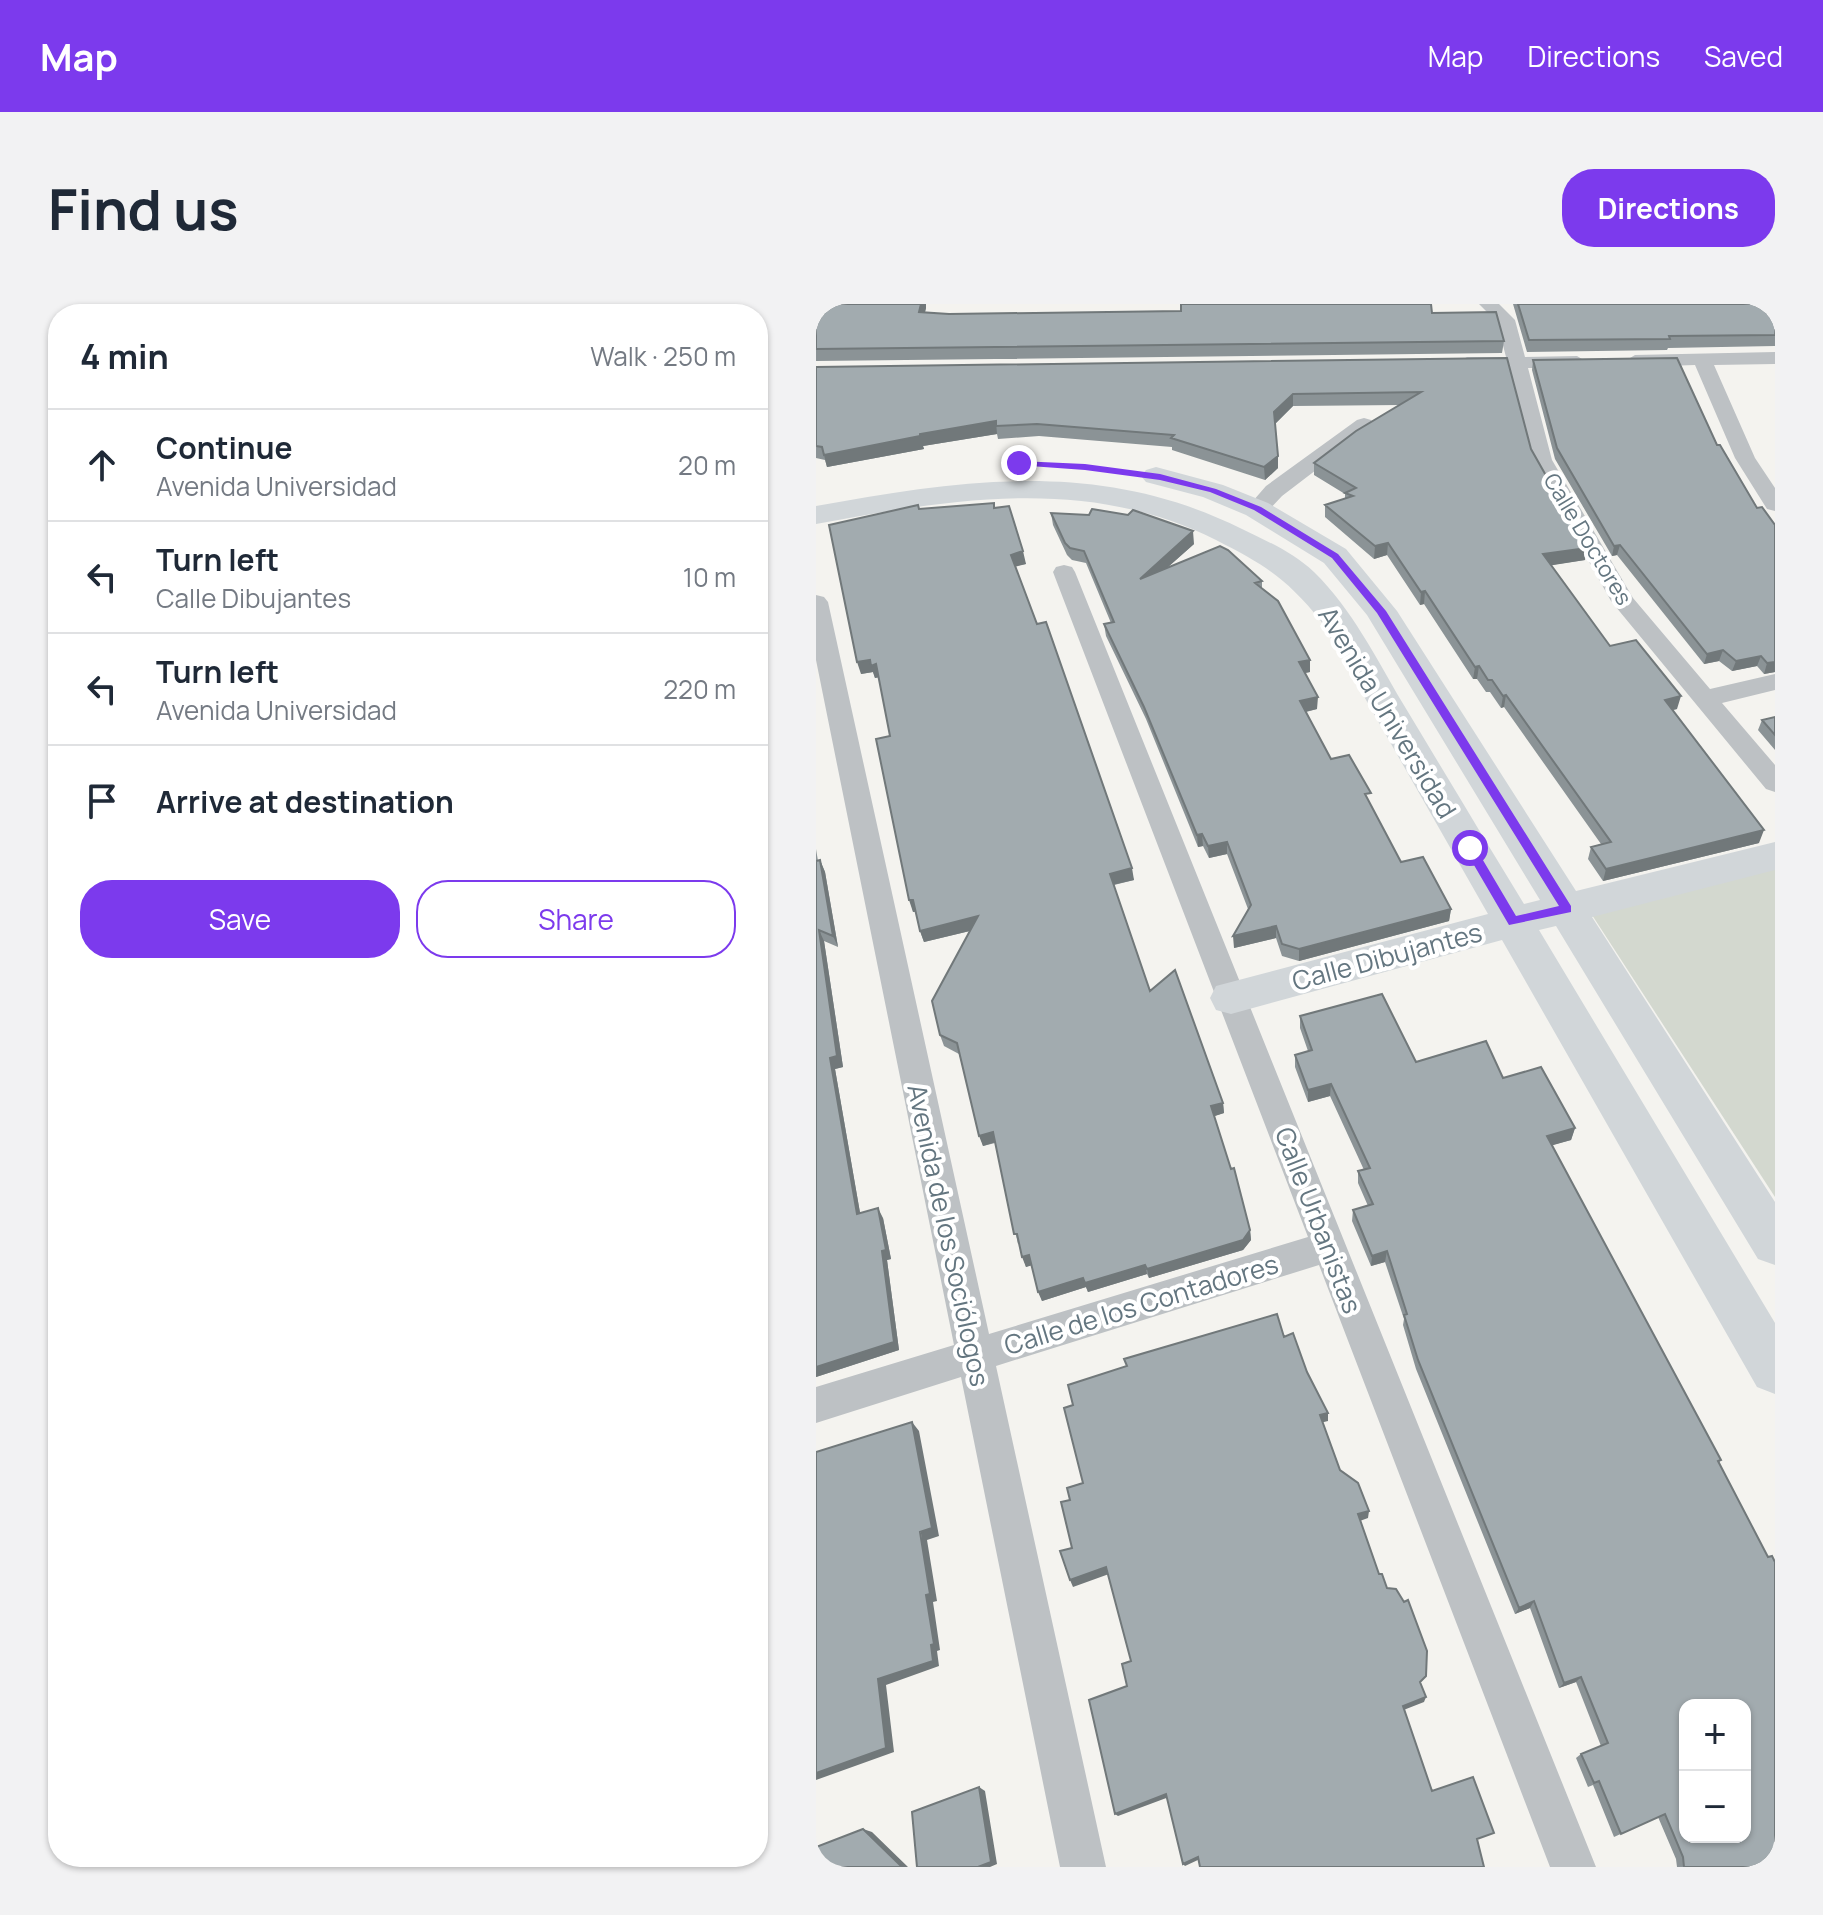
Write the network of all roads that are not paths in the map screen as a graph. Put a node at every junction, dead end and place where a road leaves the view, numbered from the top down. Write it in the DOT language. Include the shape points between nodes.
graph roads {
  1 [pos="1488,304"];
  2 [pos="1775,358"];
  3 [pos="1702,360"];
  4 [pos="1452,363"];
  5 [pos="1515,363"];
  6 [pos="1364,424"];
  7 [pos="1775,457"];
  8 [pos="1745,458"];
  9 [pos="816,491"];
  10 [pos="1775,504"];
  11 [pos="1257,509"];
  12 [pos="816,515"];
  13 [pos="1064,572"];
  14 [pos="816,602"];
  15 [pos="1775,682"];
  16 [pos="1703,699"];
  17 [pos="1775,783"];
  18 [pos="1775,856"];
  19 [pos="1567,909"];
  20 [pos="1513,922"];
  21 [pos="1231,998"];
  22 [pos="1775,1244"];
  23 [pos="1329,1246"];
  24 [pos="975,1355"];
  25 [pos="1775,1370"];
  26 [pos="816,1405"];
  27 [pos="1083,1867"];
  28 [pos="1573,1867"];
  1 -- 5 [label="street, Calle Doctores" via="1506,320"];
  2 -- 3 [label="street"];
  3 -- 5 [label="street"];
  3 -- 8 [label="street"];
  4 -- 5 [label="street"];
  5 -- 16 [label="street, Calle Doctores" via="1542,460 1623,601"];
  6 -- 11 [label="street"];
  7 -- 8 [label="street"];
  8 -- 10 [label="street"];
  9 -- 11 [label="street, Avenida Universidad" via="1019,463 1160,477"];
  11 -- 19 [label="street, Avenida Universidad" via="1335,556 1381,611"];
  12 -- 20 [label="street, Avenida Universidad" via="952,491 1017,487 1082,489 1139,499 1219,527 1294,571 1335,617"];
  13 -- 21 [label="street, Calle Urbanistas"];
  14 -- 24 [label="street, Avenida de los Sociólogos"];
  15 -- 16 [label="street"];
  16 -- 17 [label="street, Calle Doctores"];
  18 -- 19 [label="street, Calle Dibujantes"];
  19 -- 20 [label="street, Calle Dibujantes"];
  19 -- 22 [label="street, Avenida Universidad"];
  20 -- 21 [label="street, Calle Dibujantes"];
  20 -- 25 [label="street, Avenida Universidad"];
  21 -- 23 [label="street, Calle Urbanistas"];
  23 -- 24 [label="street, Calle de los Contadores"];
  23 -- 28 [label="street, Calle Urbanistas"];
  24 -- 26 [label="street, Calle de los Contadores"];
  24 -- 27 [label="street, Avenida de los Sociólogos"];
}
